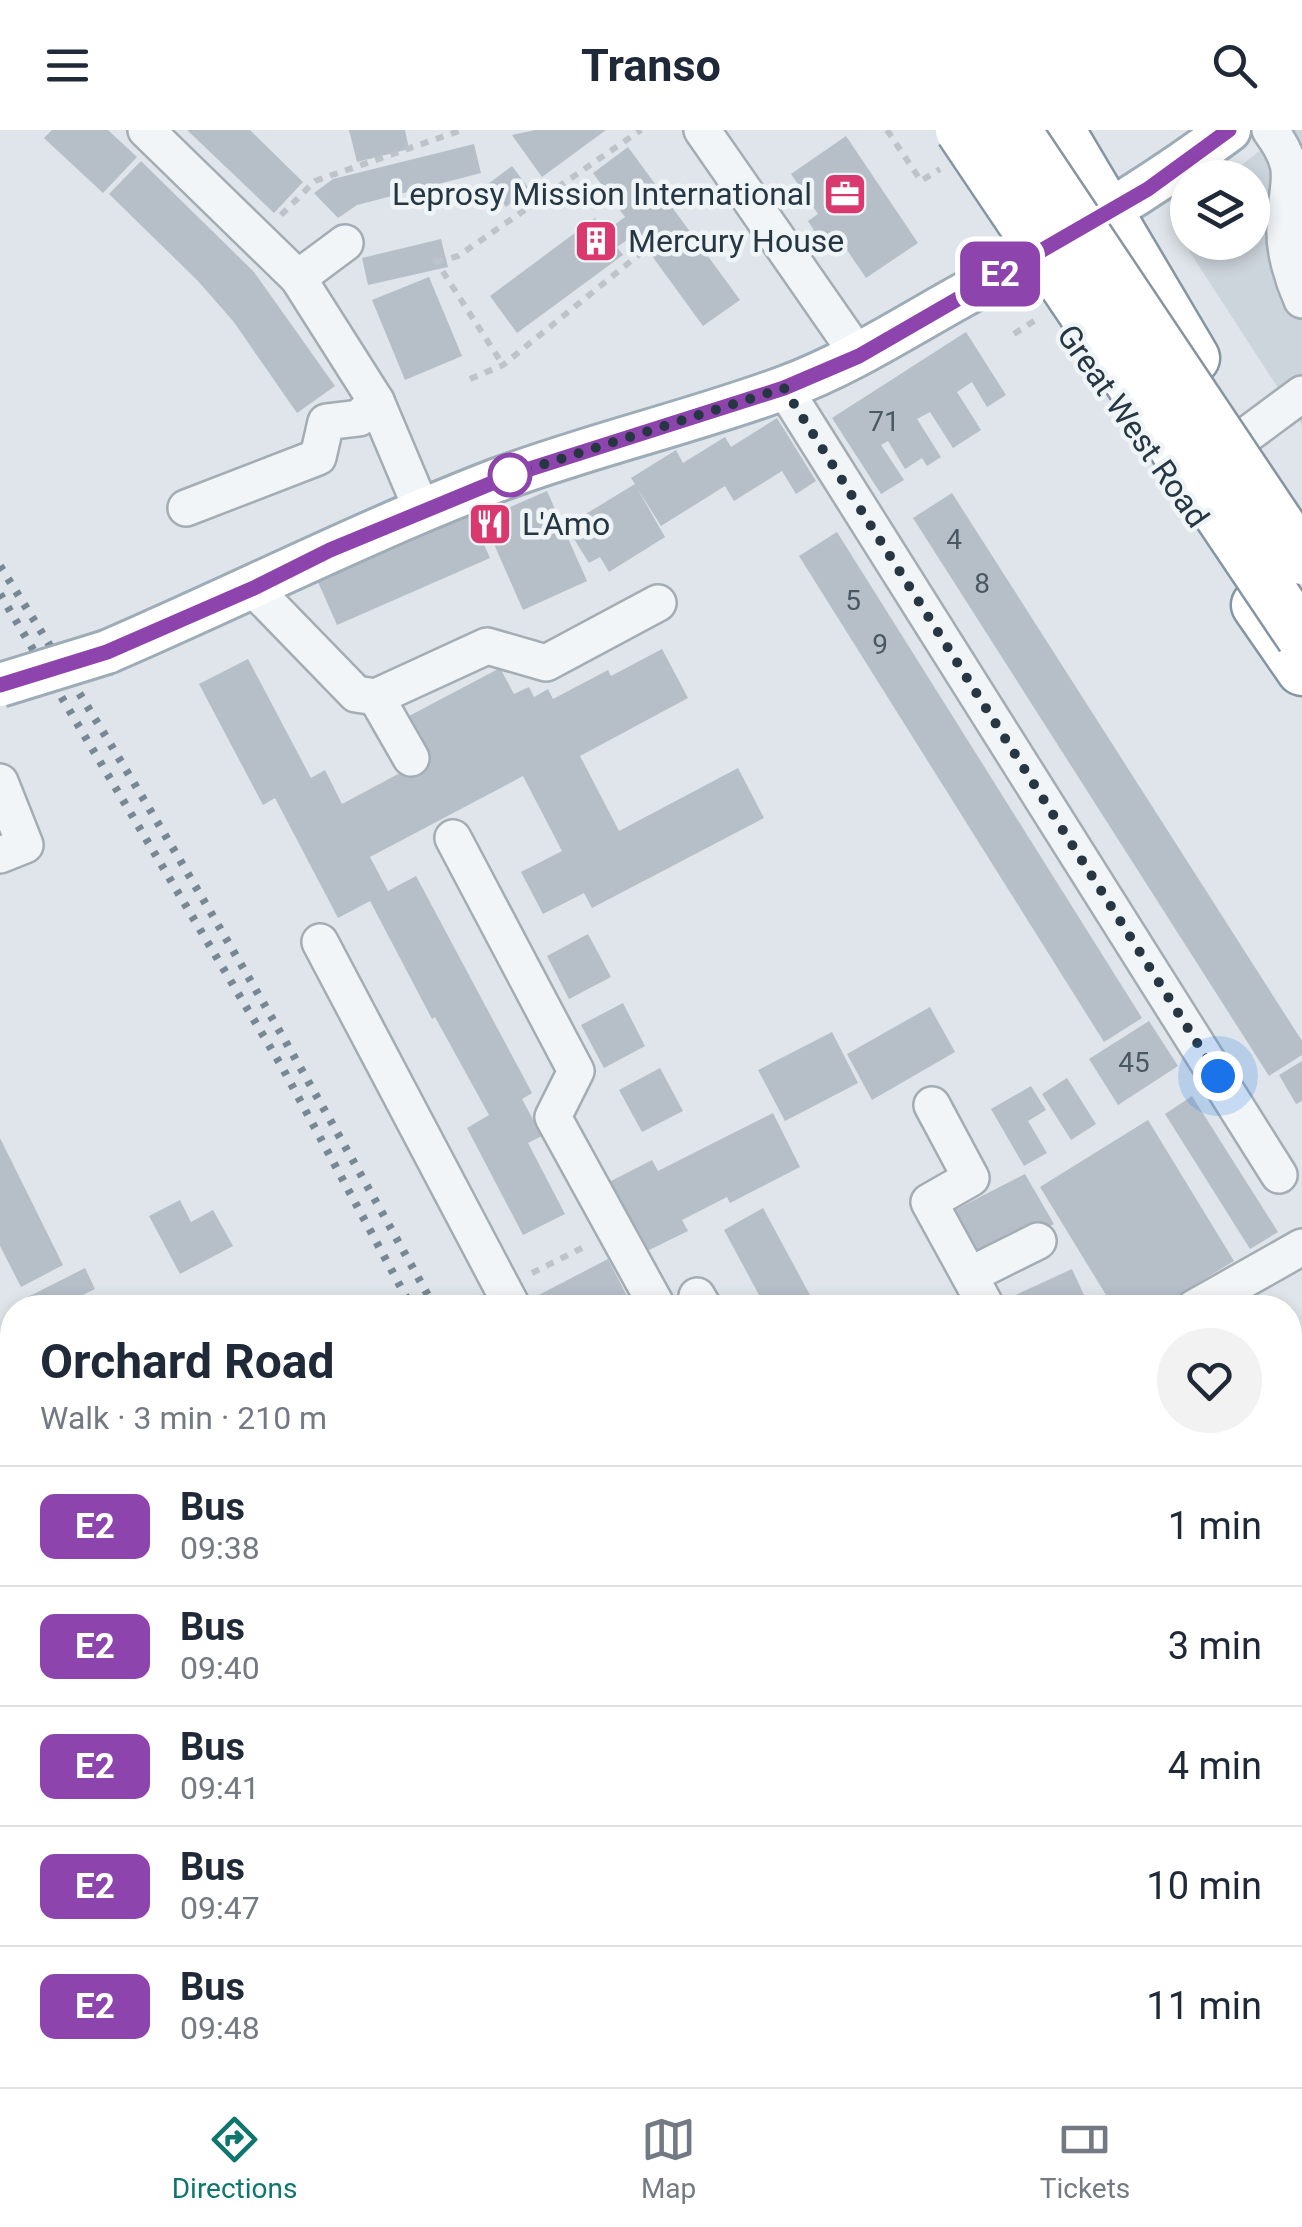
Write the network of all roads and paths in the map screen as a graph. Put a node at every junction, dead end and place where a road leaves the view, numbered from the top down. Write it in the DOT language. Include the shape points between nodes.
graph roads {
  1 [pos="146,130"];
  2 [pos="462,130"];
  3 [pos="641,130"];
  4 [pos="702,130"];
  5 [pos="887,130"];
  6 [pos="961,130"];
  7 [pos="1015,130"];
  8 [pos="1059,130"];
  9 [pos="1229,130"];
  10 [pos="1270,130"];
  11 [pos="932,152"];
  12 [pos="1108,213"];
  13 [pos="257,240"];
  14 [pos="346,242"];
  15 [pos="646,248"];
  16 [pos="1021,262"];
  17 [pos="298,278"];
  18 [pos="1302,300"];
  19 [pos="1024,328"];
  20 [pos="1014,334"];
  21 [pos="859,356"];
  22 [pos="504,365"];
  23 [pos="470,379"];
  24 [pos="784,388"];
  25 [pos="1302,394"];
  26 [pos="376,401"];
  27 [pos="1244,437"];
  28 [pos="186,508"];
  29 [pos="422,510"];
  30 [pos="1302,525"];
  31 [pos="1302,558"];
  32 [pos="254,588"];
  33 [pos="658,603"];
  34 [pos="1302,637"];
  35 [pos="1302,670"];
  36 [pos="0,685"];
  37 [pos="376,697"];
  38 [pos="411,758"];
  39 [pos="0,782"];
  40 [pos="453,838"];
  41 [pos="0,855"];
  42 [pos="320,942"];
  43 [pos="932,1105"];
  44 [pos="1279,1175"];
  45 [pos="616,1230"];
  46 [pos="1038,1240"];
  47 [pos="1302,1247"];
  48 [pos="970,1275"];
  49 [pos="506,1295"];
  50 [pos="513,1295"];
  51 [pos="651,1295"];
  52 [pos="980,1295"];
  53 [pos="1217,1295"];
  1 -- 13 [label="street"];
  2 -- 13 [label="path" via="315,181"];
  3 -- 22 [label="path" via="458,256 435,260"];
  4 -- 21 [label="street"];
  5 -- 11 [label="path" via="921,181"];
  6 -- 34 [label="highway, bridge"];
  7 -- 31 [label="highway, bridge"];
  8 -- 12 [label="highway"];
  9 -- 12 [label="main road"];
  10 -- 18 [label="street" via="1289,153 1284,230"];
  11 -- 16 [label="highway, Great West Road"];
  12 -- 16 [label="main road"];
  12 -- 27 [label="highway"];
  13 -- 17 [label="street"];
  14 -- 17 [label="street"];
  15 -- 22 [label="path"];
  16 -- 21 [label="main road"];
  16 -- 35 [label="highway, Great West Road"];
  17 -- 26 [label="street"];
  19 -- 20 [label="path"];
  21 -- 24 [label="main road"];
  22 -- 23 [label="path"];
  24 -- 29 [label="main road" via="545,462"];
  24 -- 44 [label="street"];
  25 -- 27 [label="street"];
  26 -- 28 [label="street" via="359,418 326,422 318,457"];
  26 -- 29 [label="street"];
  27 -- 30 [label="highway"];
  29 -- 32 [label="main road"];
  32 -- 36 [label="main road, bridge" via="107,652"];
  32 -- 37 [label="street" via="356,694"];
  33 -- 37 [label="street" via="546,663 487,646"];
  37 -- 38 [label="street"];
  39 -- 41 [label="street" via="25,845"];
  40 -- 45 [label="street" via="576,1071 553,1117"];
  42 -- 49 [label="street"];
  43 -- 48 [label="street" via="970,1178 930,1202"];
  45 -- 50 [label="path"];
  45 -- 51 [label="street"];
  46 -- 48 [label="street"];
  47 -- 53 [label="street"];
  48 -- 52 [label="street"];
}
